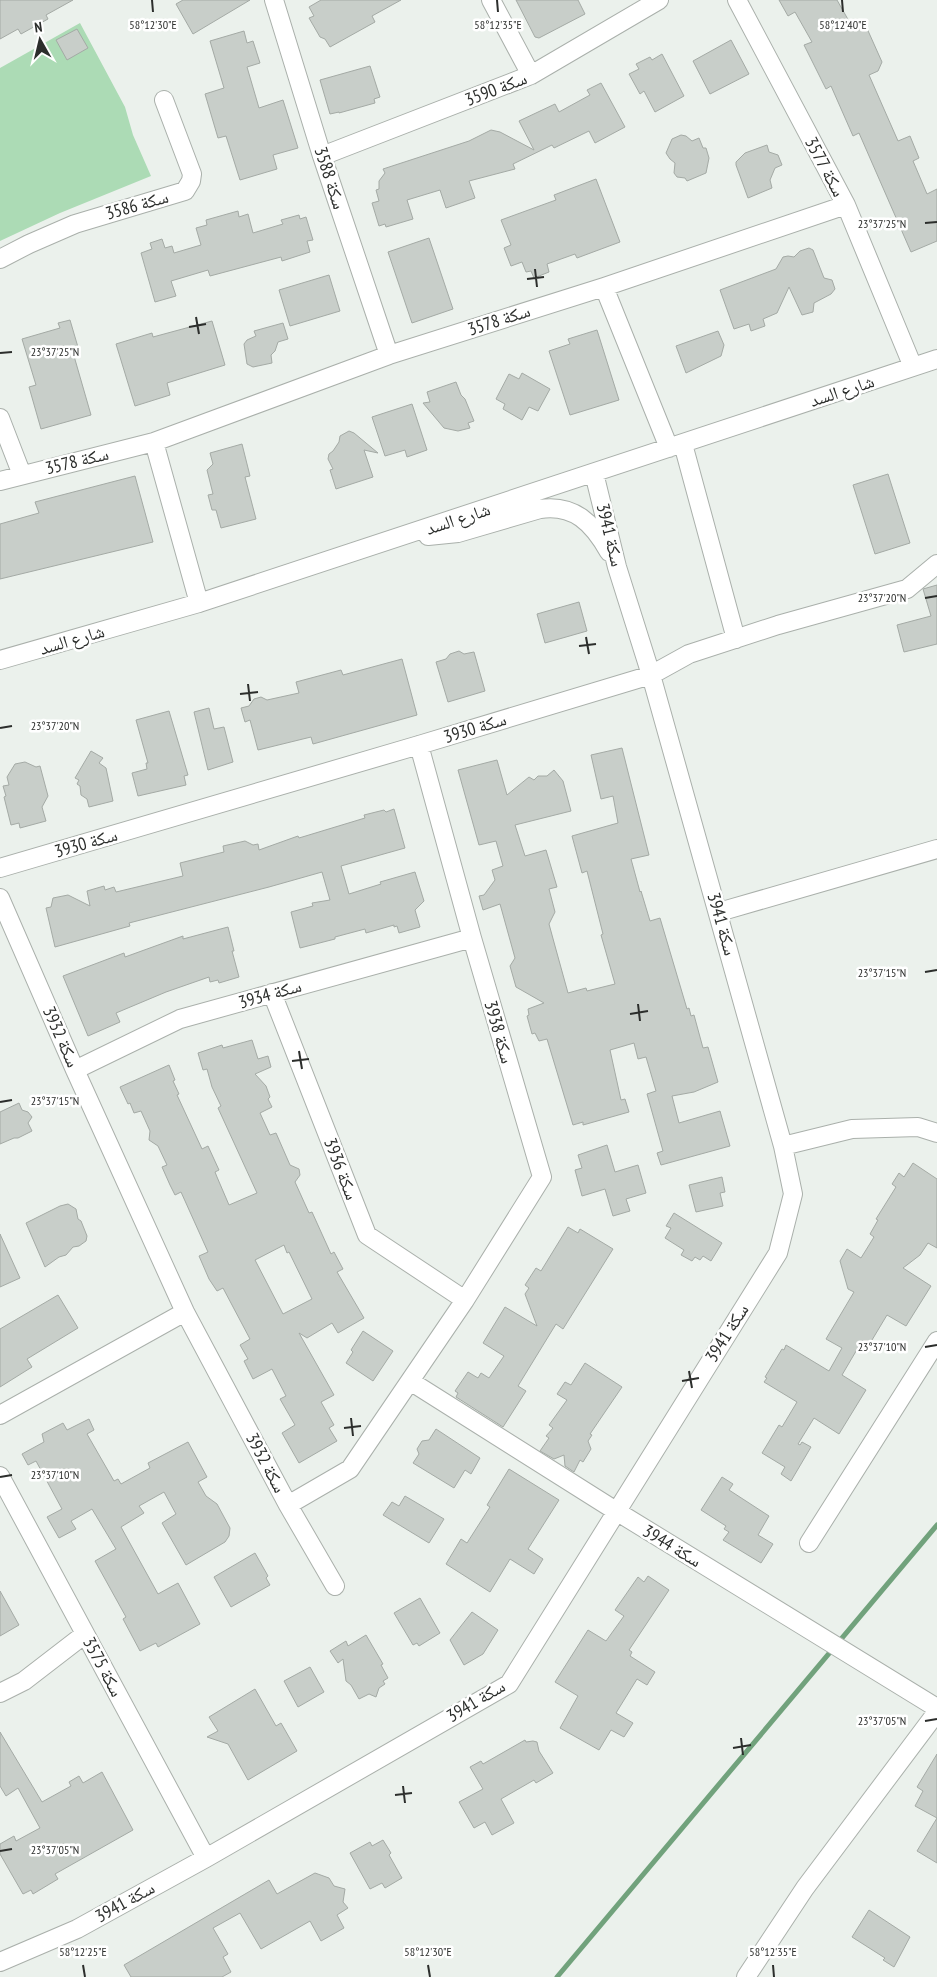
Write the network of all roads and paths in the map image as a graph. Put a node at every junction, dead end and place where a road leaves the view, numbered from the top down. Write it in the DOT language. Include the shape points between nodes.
graph roads {
  1 [pos="274,0"];
  2 [pos="491,0"];
  3 [pos="660,0"];
  4 [pos="737,0"];
  5 [pos="532,75"];
  6 [pos="164,100"];
  7 [pos="322,156"];
  8 [pos="846,205"];
  9 [pos="0,259"];
  10 [pos="604,286"];
  11 [pos="390,354"];
  12 [pos="937,359"];
  13 [pos="913,367"];
  14 [pos="0,418"];
  15 [pos="154,442"];
  16 [pos="676,446"];
  17 [pos="594,473"];
  18 [pos="22,475"];
  19 [pos="0,481"];
  20 [pos="410,535"];
  21 [pos="937,564"];
  22 [pos="618,567"];
  23 [pos="199,603"];
  24 [pos="736,639"];
  25 [pos="0,660"];
  26 [pos="651,675"];
  27 [pos="419,745"];
  28 [pos="937,849"];
  29 [pos="0,868"];
  30 [pos="0,898"];
  31 [pos="719,912"];
  32 [pos="472,938"];
  33 [pos="272,993"];
  34 [pos="75,1070"];
  35 [pos="937,1133"];
  36 [pos="783,1146"];
  37 [pos="464,1300"];
  38 [pos="185,1312"];
  39 [pos="937,1341"];
  40 [pos="410,1381"];
  41 [pos="0,1415"];
  42 [pos="0,1476"];
  43 [pos="288,1505"];
  44 [pos="616,1511"];
  45 [pos="809,1543"];
  46 [pos="335,1586"];
  47 [pos="85,1634"];
  48 [pos="0,1693"];
  49 [pos="937,1710"];
  50 [pos="206,1858"];
  51 [pos="0,1962"];
  52 [pos="746,1977"];
  1 -- 7 [label="street, سكة 3588"];
  2 -- 5 [label="street"];
  3 -- 5 [label="street, سكة 3590"];
  4 -- 8 [label="street, سكة 3577"];
  5 -- 7 [label="street, سكة 3590"];
  6 -- 9 [label="street, سكة 3586" via="192,174 185,191 75,224"];
  7 -- 11 [label="street, سكة 3588"];
  8 -- 10 [label="street, سكة 3578"];
  8 -- 13 [label="street, سكة 3577"];
  10 -- 11 [label="street, سكة 3578"];
  10 -- 16 [label="street"];
  11 -- 15 [label="street, سكة 3578"];
  12 -- 13 [label="street, شارع السد"];
  13 -- 16 [label="street, شارع السد"];
  14 -- 18 [label="street"];
  15 -- 18 [label="street, سكة 3578"];
  15 -- 23 [label="street"];
  16 -- 17 [label="street, شارع السد"];
  16 -- 24 [label="street"];
  17 -- 20 [label="street, شارع السد"];
  17 -- 22 [label="street, سكة 3941"];
  18 -- 19 [label="street, سكة 3578"];
  20 -- 22 [label="street" via="458,533 540,509 564,509 585,520"];
  20 -- 23 [label="street, شارع السد"];
  21 -- 24 [label="street, سكة 3930" via="907,589"];
  22 -- 26 [label="street, سكة 3941"];
  23 -- 25 [label="street, شارع السد"];
  24 -- 26 [label="street, سكة 3930" via="689,654"];
  26 -- 27 [label="street, سكة 3930"];
  26 -- 31 [label="street, سكة 3941"];
  27 -- 29 [label="street, سكة 3930"];
  27 -- 32 [label="street, سكة 3938"];
  28 -- 31 [label="street"];
  30 -- 34 [label="street, سكة 3932"];
  31 -- 36 [label="street, سكة 3941"];
  32 -- 33 [label="street, سكة 3934"];
  32 -- 37 [label="street, سكة 3938" via="542,1177"];
  33 -- 34 [label="street, سكة 3934" via="180,1019"];
  33 -- 37 [label="street, سكة 3936" via="367,1235"];
  34 -- 38 [label="street, سكة 3932"];
  35 -- 36 [label="street" via="918,1127 852,1129"];
  36 -- 44 [label="street, سكة 3941" via="793,1194 778,1253"];
  37 -- 40 [label="street, سكة 3932"];
  38 -- 41 [label="street"];
  38 -- 43 [label="street, سكة 3932"];
  39 -- 45 [label="street"];
  40 -- 43 [label="street, سكة 3932" via="350,1469"];
  40 -- 44 [label="street, سكة 3944"];
  42 -- 47 [label="street, سكة 3575"];
  43 -- 46 [label="street"];
  44 -- 49 [label="street, سكة 3944"];
  44 -- 50 [label="street, سكة 3941" via="508,1684"];
  47 -- 48 [label="street" via="24,1681"];
  47 -- 50 [label="street, سكة 3575"];
  49 -- 52 [label="street" via="805,1888"];
  50 -- 51 [label="street, سكة 3941" via="77,1929"];
}
